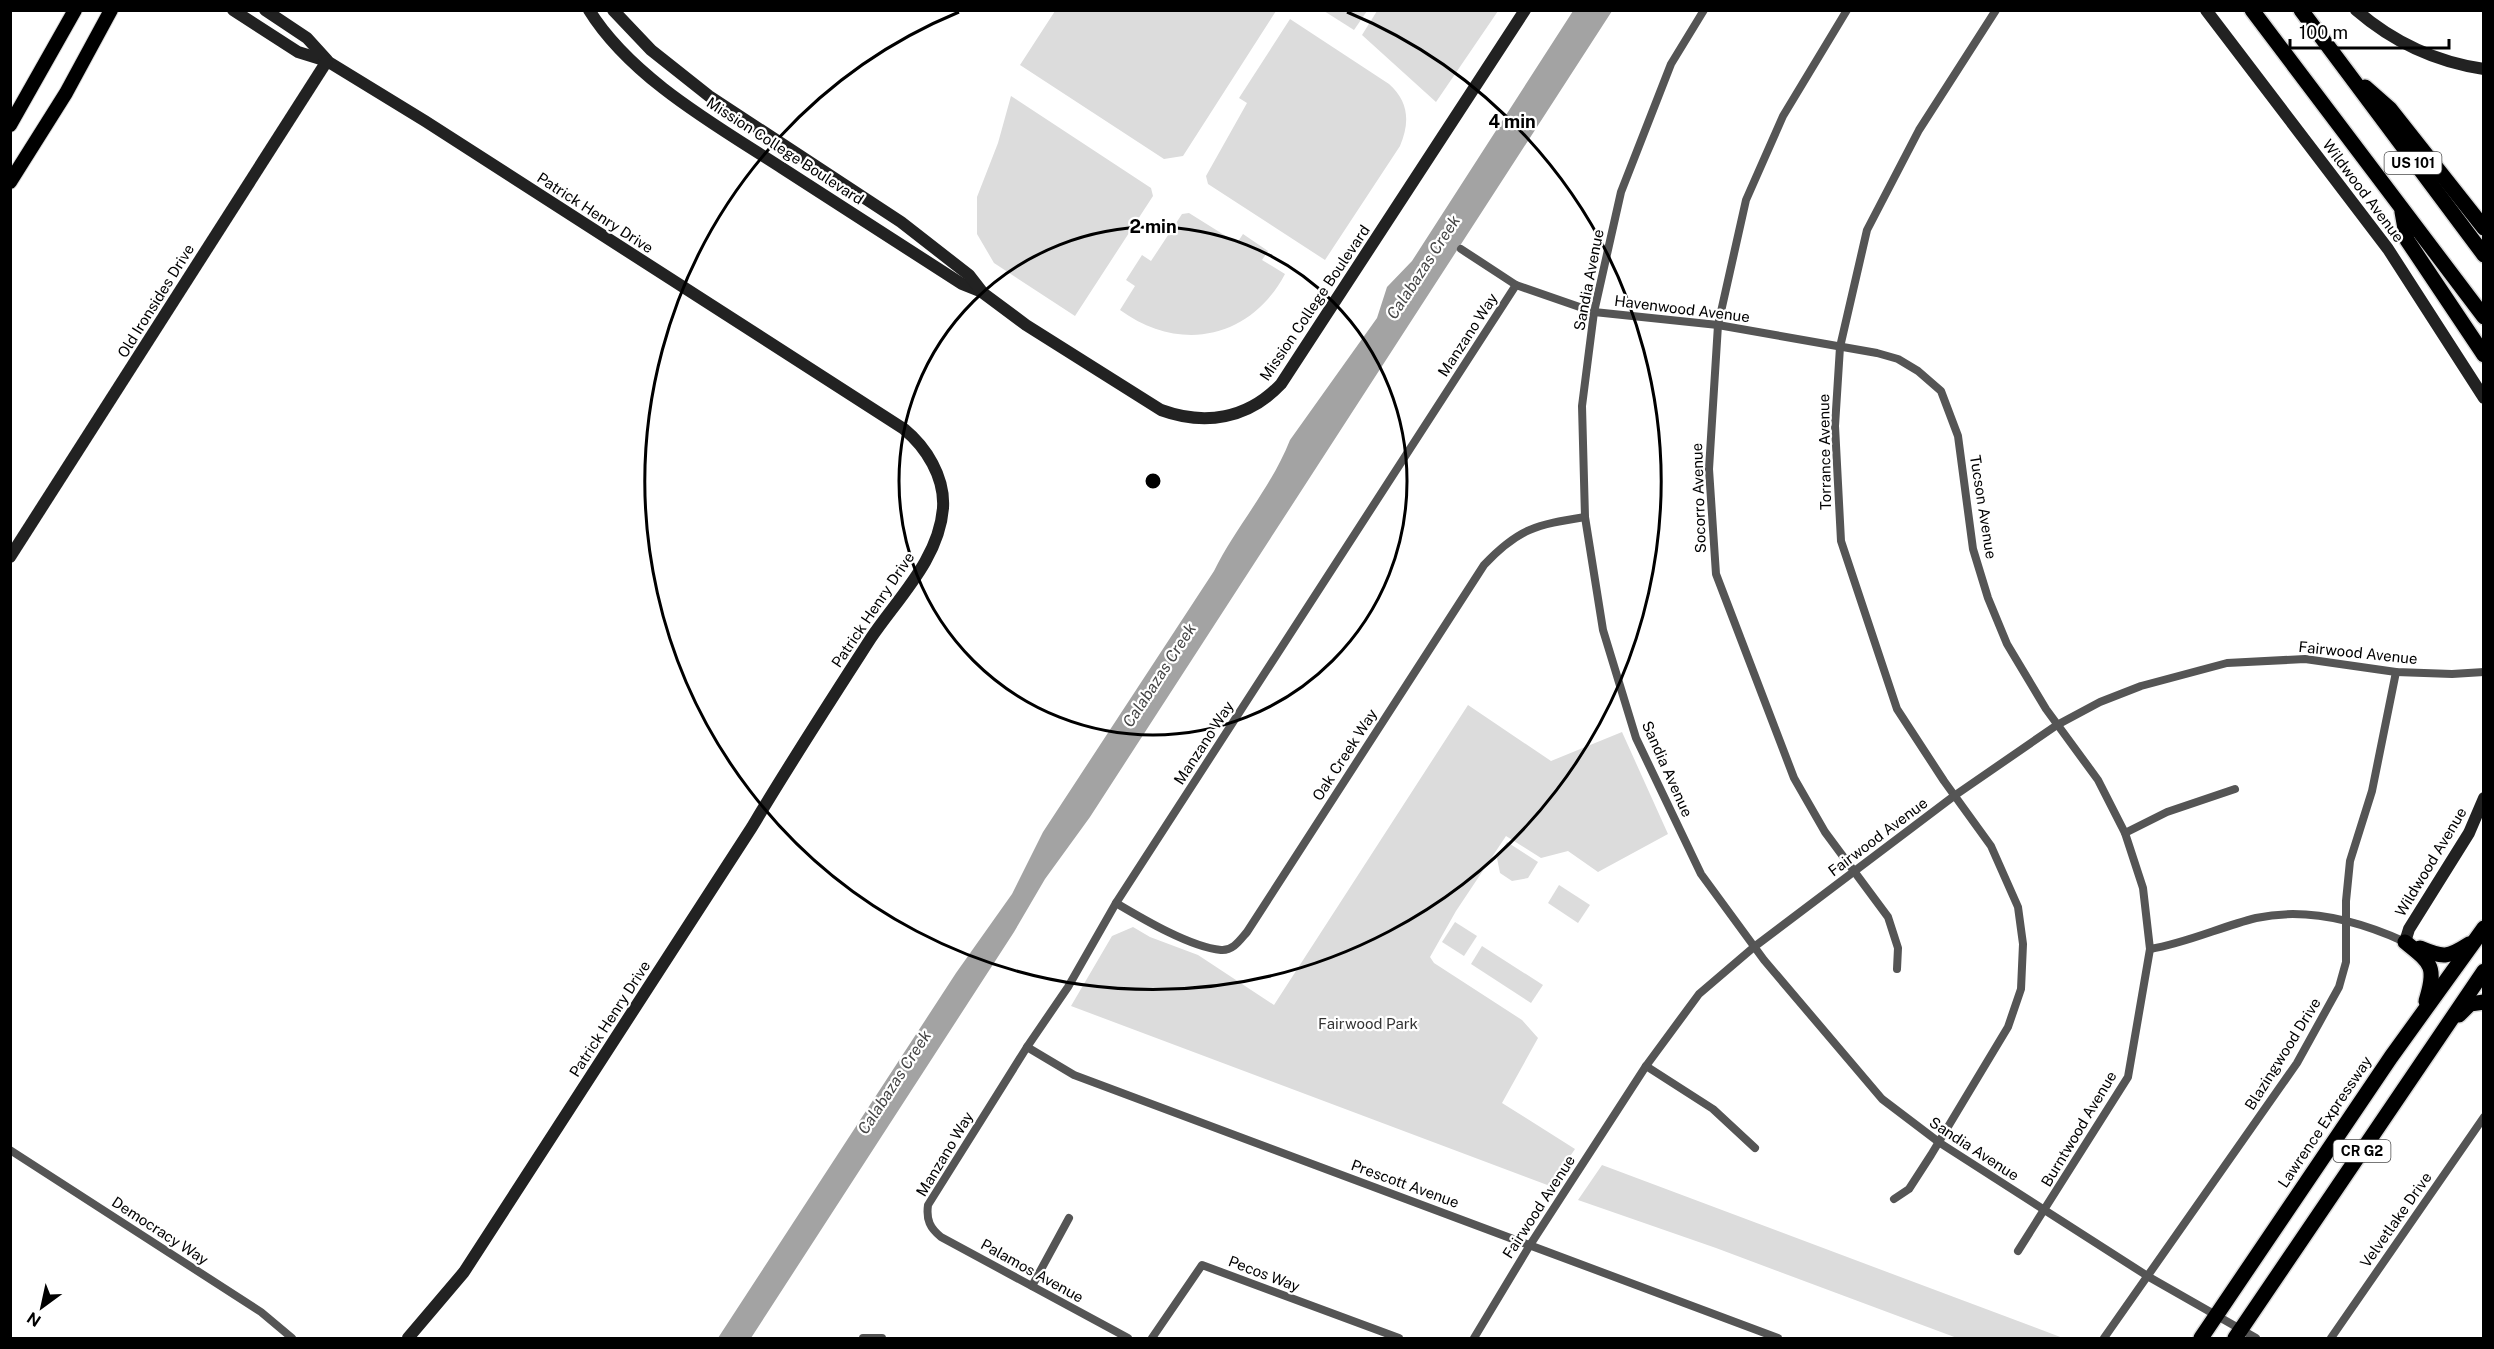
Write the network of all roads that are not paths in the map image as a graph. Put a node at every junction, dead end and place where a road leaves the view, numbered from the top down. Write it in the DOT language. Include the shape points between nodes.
graph roads {
  1 [pos="75,10"];
  2 [pos="111,10"];
  3 [pos="232,10"];
  4 [pos="265,10"];
  5 [pos="589,10"];
  6 [pos="613,10"];
  7 [pos="1525,10"];
  8 [pos="1704,10"];
  9 [pos="1847,10"];
  10 [pos="1996,10"];
  11 [pos="2206,10"];
  12 [pos="2252,10"];
  13 [pos="2301,10"];
  14 [pos="2356,10"];
  15 [pos="327,61"];
  16 [pos="2345,68"];
  17 [pos="2484,69"];
  18 [pos="10,125"];
  19 [pos="10,182"];
  20 [pos="2402,210"];
  21 [pos="2484,228"];
  22 [pos="1461,249"];
  23 [pos="2484,255"];
  24 [pos="1516,285"];
  25 [pos="983,293"];
  26 [pos="1594,312"];
  27 [pos="2484,317"];
  28 [pos="1718,325"];
  29 [pos="1840,347"];
  30 [pos="2484,354"];
  31 [pos="2484,398"];
  32 [pos="1585,517"];
  33 [pos="10,557"];
  34 [pos="2396,672"];
  35 [pos="2484,672"];
  36 [pos="2057,725"];
  37 [pos="2235,789"];
  38 [pos="1954,796"];
  39 [pos="2484,798"];
  40 [pos="2125,833"];
  41 [pos="1855,873"];
  42 [pos="1116,903"];
  43 [pos="2348,921"];
  44 [pos="2480,933"];
  45 [pos="2405,942"];
  46 [pos="1754,947"];
  47 [pos="2150,949"];
  48 [pos="1897,969"];
  49 [pos="2484,971"];
  50 [pos="2484,1002"];
  51 [pos="2421,1016"];
  52 [pos="2444,1030"];
  53 [pos="1027,1047"];
  54 [pos="1646,1066"];
  55 [pos="2484,1117"];
  56 [pos="1940,1143"];
  57 [pos="1755,1148"];
  58 [pos="10,1150"];
  59 [pos="1894,1199"];
  60 [pos="2045,1210"];
  61 [pos="1069,1218"];
  62 [pos="928,1222"];
  63 [pos="1530,1245"];
  64 [pos="2018,1251"];
  65 [pos="2149,1276"];
  66 [pos="1032,1286"];
  67 [pos="2217,1314"];
  68 [pos="2238,1334"];
  69 [pos="292,1338"];
  70 [pos="408,1338"];
  71 [pos="862,1338"];
  72 [pos="882,1338"];
  73 [pos="1128,1338"];
  74 [pos="1152,1338"];
  75 [pos="1399,1338"];
  76 [pos="1474,1338"];
  77 [pos="1778,1338"];
  78 [pos="2104,1338"];
  79 [pos="2201,1338"];
  80 [pos="2256,1338"];
  81 [pos="2331,1338"];
  1 -- 18 [label="main road"];
  2 -- 19 [label="main road" via="66,93"];
  3 -- 15 [label="street, Patrick Henry Drive" via="298,52"];
  4 -- 15 [label="street, Patrick Henry Drive" via="307,38"];
  5 -- 25 [label="street, Mission College Boulevard" via="597,24 631,59 698,113 962,284"];
  6 -- 25 [label="street, Mission College Boulevard" via="686,79 902,222 969,275"];
  7 -- 25 [label="street, Mission College Boulevard" via="1289,375 1274,392 1248,409 1208,419 1161,410 1026,325"];
  8 -- 26 [label="street, Sandia Avenue" via="1671,64 1621,192"];
  9 -- 28 [label="street, Socorro Avenue" via="1783,116 1746,200"];
  10 -- 29 [label="street, Torrance Avenue" via="1919,130 1867,230"];
  11 -- 31 [label="street, Wildwood Avenue" via="2388,249"];
  12 -- 20 [label="highway, US 101"];
  13 -- 16 [label="highway, US 101"];
  14 -- 17 [label="street" via="2412,48"];
  15 -- 33 [label="street, Old Ironsides Drive"];
  15 -- 70 [label="street, Patrick Henry Drive" via="904,429 934,467 943,506 933,546 915,577 789,764 464,1272"];
  16 -- 21 [label="highway" via="2390,109"];
  16 -- 23 [label="highway, US 101"];
  20 -- 27 [label="highway, US 101"];
  20 -- 30 [label="highway" via="2406,240"];
  22 -- 24 [label="street, Havenwood Avenue"];
  24 -- 26 [label="street, Havenwood Avenue"];
  24 -- 42 [label="street, Manzano Way"];
  26 -- 28 [label="street, Havenwood Avenue"];
  26 -- 32 [label="street, Sandia Avenue" via="1582,406"];
  28 -- 29 [label="street, Havenwood Avenue"];
  28 -- 41 [label="street, Socorro Avenue" via="1709,469 1716,574 1794,778 1825,832"];
  29 -- 36 [label="street, Tucson Avenue" via="1898,359 1941,391 1958,436 1973,549 1988,598 2007,644"];
  29 -- 38 [label="street, Torrance Avenue" via="1835,426 1841,541 1897,709"];
  32 -- 42 [label="street, Oak Creek Way" via="1552,522 1516,535 1484,565 1235,945 1221,950 1183,938"];
  32 -- 46 [label="street, Sandia Avenue" via="1603,630 1636,738 1701,874"];
  34 -- 35 [label="street, Fairwood Avenue"];
  34 -- 36 [label="street, Fairwood Avenue" via="2305,659 2227,663 2141,686"];
  34 -- 43 [label="street, Blazingwood Drive" via="2372,791 2350,861"];
  36 -- 38 [label="street, Fairwood Avenue"];
  36 -- 40 [label="street, Burntwood Avenue" via="2098,780"];
  37 -- 40 [label="street" via="2167,812"];
  38 -- 41 [label="street, Fairwood Avenue"];
  38 -- 56 [label="street, Torrance Avenue" via="2004,872 2018,907 2023,944 2021,989 2008,1026"];
  39 -- 45 [label="street, Wildwood Avenue" via="2469,833 2409,929"];
  40 -- 47 [label="street, Burntwood Avenue" via="2143,888"];
  41 -- 46 [label="street, Fairwood Avenue"];
  41 -- 48 [label="street, Socorro Avenue" via="1888,917 1898,948"];
  42 -- 53 [label="street, Manzano Way" via="1068,987"];
  43 -- 45 [label="street"];
  43 -- 47 [label="street" via="2301,914 2257,918 2175,945"];
  43 -- 65 [label="street, Blazingwood Drive" via="2346,962 2328,1011 2297,1063"];
  44 -- 45 [label="highway" via="2452,955 2440,957"];
  44 -- 51 [label="highway, Lawrence Expressway / CR G2"];
  45 -- 51 [label="highway" via="2428,961 2433,971"];
  46 -- 54 [label="street, Fairwood Avenue" via="1699,993"];
  46 -- 56 [label="street, Sandia Avenue" via="1882,1099"];
  47 -- 60 [label="street, Burntwood Avenue" via="2128,1077"];
  49 -- 52 [label="highway, CR G2"];
  50 -- 52 [label="highway" via="2470,1004"];
  51 -- 67 [label="highway, Lawrence Expressway / CR G2"];
  52 -- 68 [label="highway, CR G2"];
  53 -- 62 [label="street, Manzano Way" via="928,1205"];
  53 -- 63 [label="street, Prescott Avenue" via="1074,1075"];
  54 -- 57 [label="street" via="1713,1109"];
  54 -- 63 [label="street, Fairwood Avenue"];
  55 -- 81 [label="street, Velvetlake Drive"];
  56 -- 59 [label="street, Torrance Avenue" via="1909,1189"];
  56 -- 60 [label="street, Sandia Avenue"];
  58 -- 69 [label="street, Democracy Way" via="261,1312"];
  60 -- 64 [label="street, Burntwood Avenue"];
  60 -- 65 [label="street, Sandia Avenue"];
  61 -- 66 [label="street"];
  62 -- 66 [label="street, Palamos Avenue" via="941,1237"];
  63 -- 76 [label="street, Fairwood Avenue"];
  63 -- 77 [label="street, Prescott Avenue"];
  65 -- 67 [label="street, Sandia Avenue"];
  65 -- 78 [label="street, Blazingwood Drive"];
  66 -- 73 [label="street, Palamos Avenue"];
  67 -- 68 [label="street, Sandia Avenue"];
  67 -- 79 [label="highway, Lawrence Expressway / CR G2"];
  68 -- 80 [label="street, Sandia Avenue"];
  71 -- 72 [label="street"];
  74 -- 75 [label="street, Pecos Way" via="1202,1265"];
}
